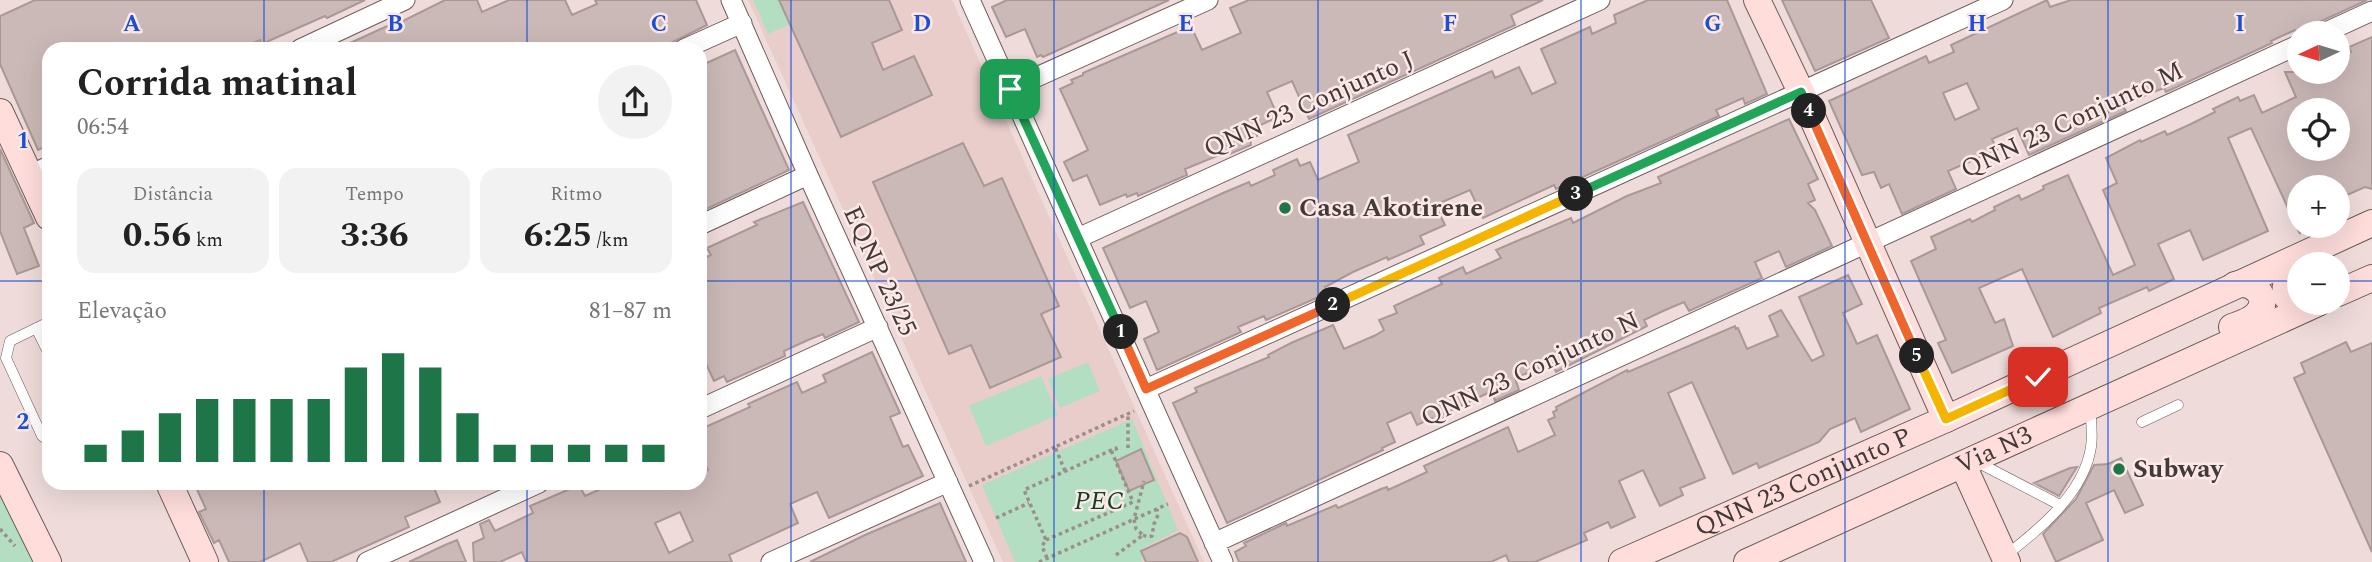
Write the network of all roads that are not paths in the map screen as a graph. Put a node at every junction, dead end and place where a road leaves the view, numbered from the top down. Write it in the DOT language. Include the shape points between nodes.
graph roads {
  1 [pos="405,0"];
  2 [pos="731,0"];
  3 [pos="970,0"];
  4 [pos="1208,0"];
  5 [pos="1600,0"];
  6 [pos="1758,0"];
  7 [pos="2003,0"];
  8 [pos="2372,11"];
  9 [pos="2350,21"];
  10 [pos="741,23"];
  11 [pos="315,42"];
  12 [pos="699,42"];
  13 [pos="2287,50"];
  14 [pos="1010,89"];
  15 [pos="1801,92"];
  16 [pos="0,111"];
  17 [pos="40,170"];
  18 [pos="808,175"];
  19 [pos="707,222"];
  20 [pos="2372,223"];
  21 [pos="1078,238"];
  22 [pos="2372,239"];
  23 [pos="1867,243"];
  24 [pos="2342,252"];
  25 [pos="2372,278"];
  26 [pos="2235,285"];
  27 [pos="2350,288"];
  28 [pos="2291,315"];
  29 [pos="42,325"];
  30 [pos="878,327"];
  31 [pos="36,328"];
  32 [pos="42,340"];
  33 [pos="1146,389"];
  34 [pos="2178,405"];
  35 [pos="707,406"];
  36 [pos="2090,406"];
  37 [pos="1946,419"];
  38 [pos="2143,422"];
  39 [pos="2048,425"];
  40 [pos="42,436"];
  41 [pos="1968,462"];
  42 [pos="0,465"];
  43 [pos="1838,467"];
  44 [pos="948,482"];
  45 [pos="172,490"];
  46 [pos="524,490"];
  47 [pos="2060,505"];
  48 [pos="1214,543"];
  49 [pos="2006,559"];
  50 [pos="48,562"];
  51 [pos="205,562"];
  52 [pos="368,562"];
  53 [pos="771,562"];
  54 [pos="984,562"];
  55 [pos="1223,562"];
  56 [pos="1622,562"];
  57 [pos="1654,562"];
  58 [pos="1747,562"];
  1 -- 11 [label="street"];
  2 -- 10 [label="street, EQNP 23/25"];
  3 -- 14 [label="street"];
  4 -- 14 [label="street"];
  5 -- 21 [label="street, QNN 23 Conjunto J"];
  6 -- 15 [label="main road"];
  7 -- 15 [label="street"];
  8 -- 9 [label="street"];
  10 -- 12 [label="street"];
  10 -- 18 [label="street, EQNP 23/25"];
  13 -- 23 [label="street, QNN 23 Conjunto M"];
  14 -- 21 [label="street"];
  15 -- 23 [label="main road"];
  15 -- 33 [label="street"];
  16 -- 17 [label="main road"];
  18 -- 19 [label="street"];
  18 -- 30 [label="street, EQNP 23/25"];
  20 -- 26 [label="main road, QNN 23 Conjunto P"];
  21 -- 33 [label="street"];
  22 -- 24 [label="main road"];
  23 -- 37 [label="main road"];
  23 -- 48 [label="street, QNN 23 Conjunto N"];
  25 -- 27 [label="main road"];
  26 -- 37 [label="main road, QNN 23 Conjunto P"];
  26 -- 39 [label="main road" via="2248,283 2261,295 2261,309 2252,318 2157,361"];
  28 -- 36 [label="main road, Via N3"];
  29 -- 31 [label="lane"];
  30 -- 35 [label="street"];
  30 -- 44 [label="street, EQNP 23/25"];
  31 -- 32 [label="lane"];
  31 -- 40 [label="lane" via="10,341 6,358"];
  33 -- 48 [label="street"];
  34 -- 38 [label="lane"];
  36 -- 39 [label="main road, Via N3"];
  36 -- 47 [label="lane" via="2092,437 2086,467"];
  37 -- 43 [label="main road, QNN 23 Conjunto P"];
  39 -- 41 [label="main road, Via N3"];
  41 -- 47 [label="lane"];
  41 -- 49 [label="main road"];
  41 -- 58 [label="main road, Via N3"];
  42 -- 50 [label="main road"];
  43 -- 56 [label="main road, QNN 23 Conjunto P"];
  43 -- 57 [label="main road" via="1756,516"];
  44 -- 53 [label="street"];
  44 -- 54 [label="street, EQNP 23/25"];
  45 -- 51 [label="main road"];
  46 -- 52 [label="street"];
  47 -- 49 [label="lane" via="2043,527"];
  48 -- 55 [label="street"];
}
